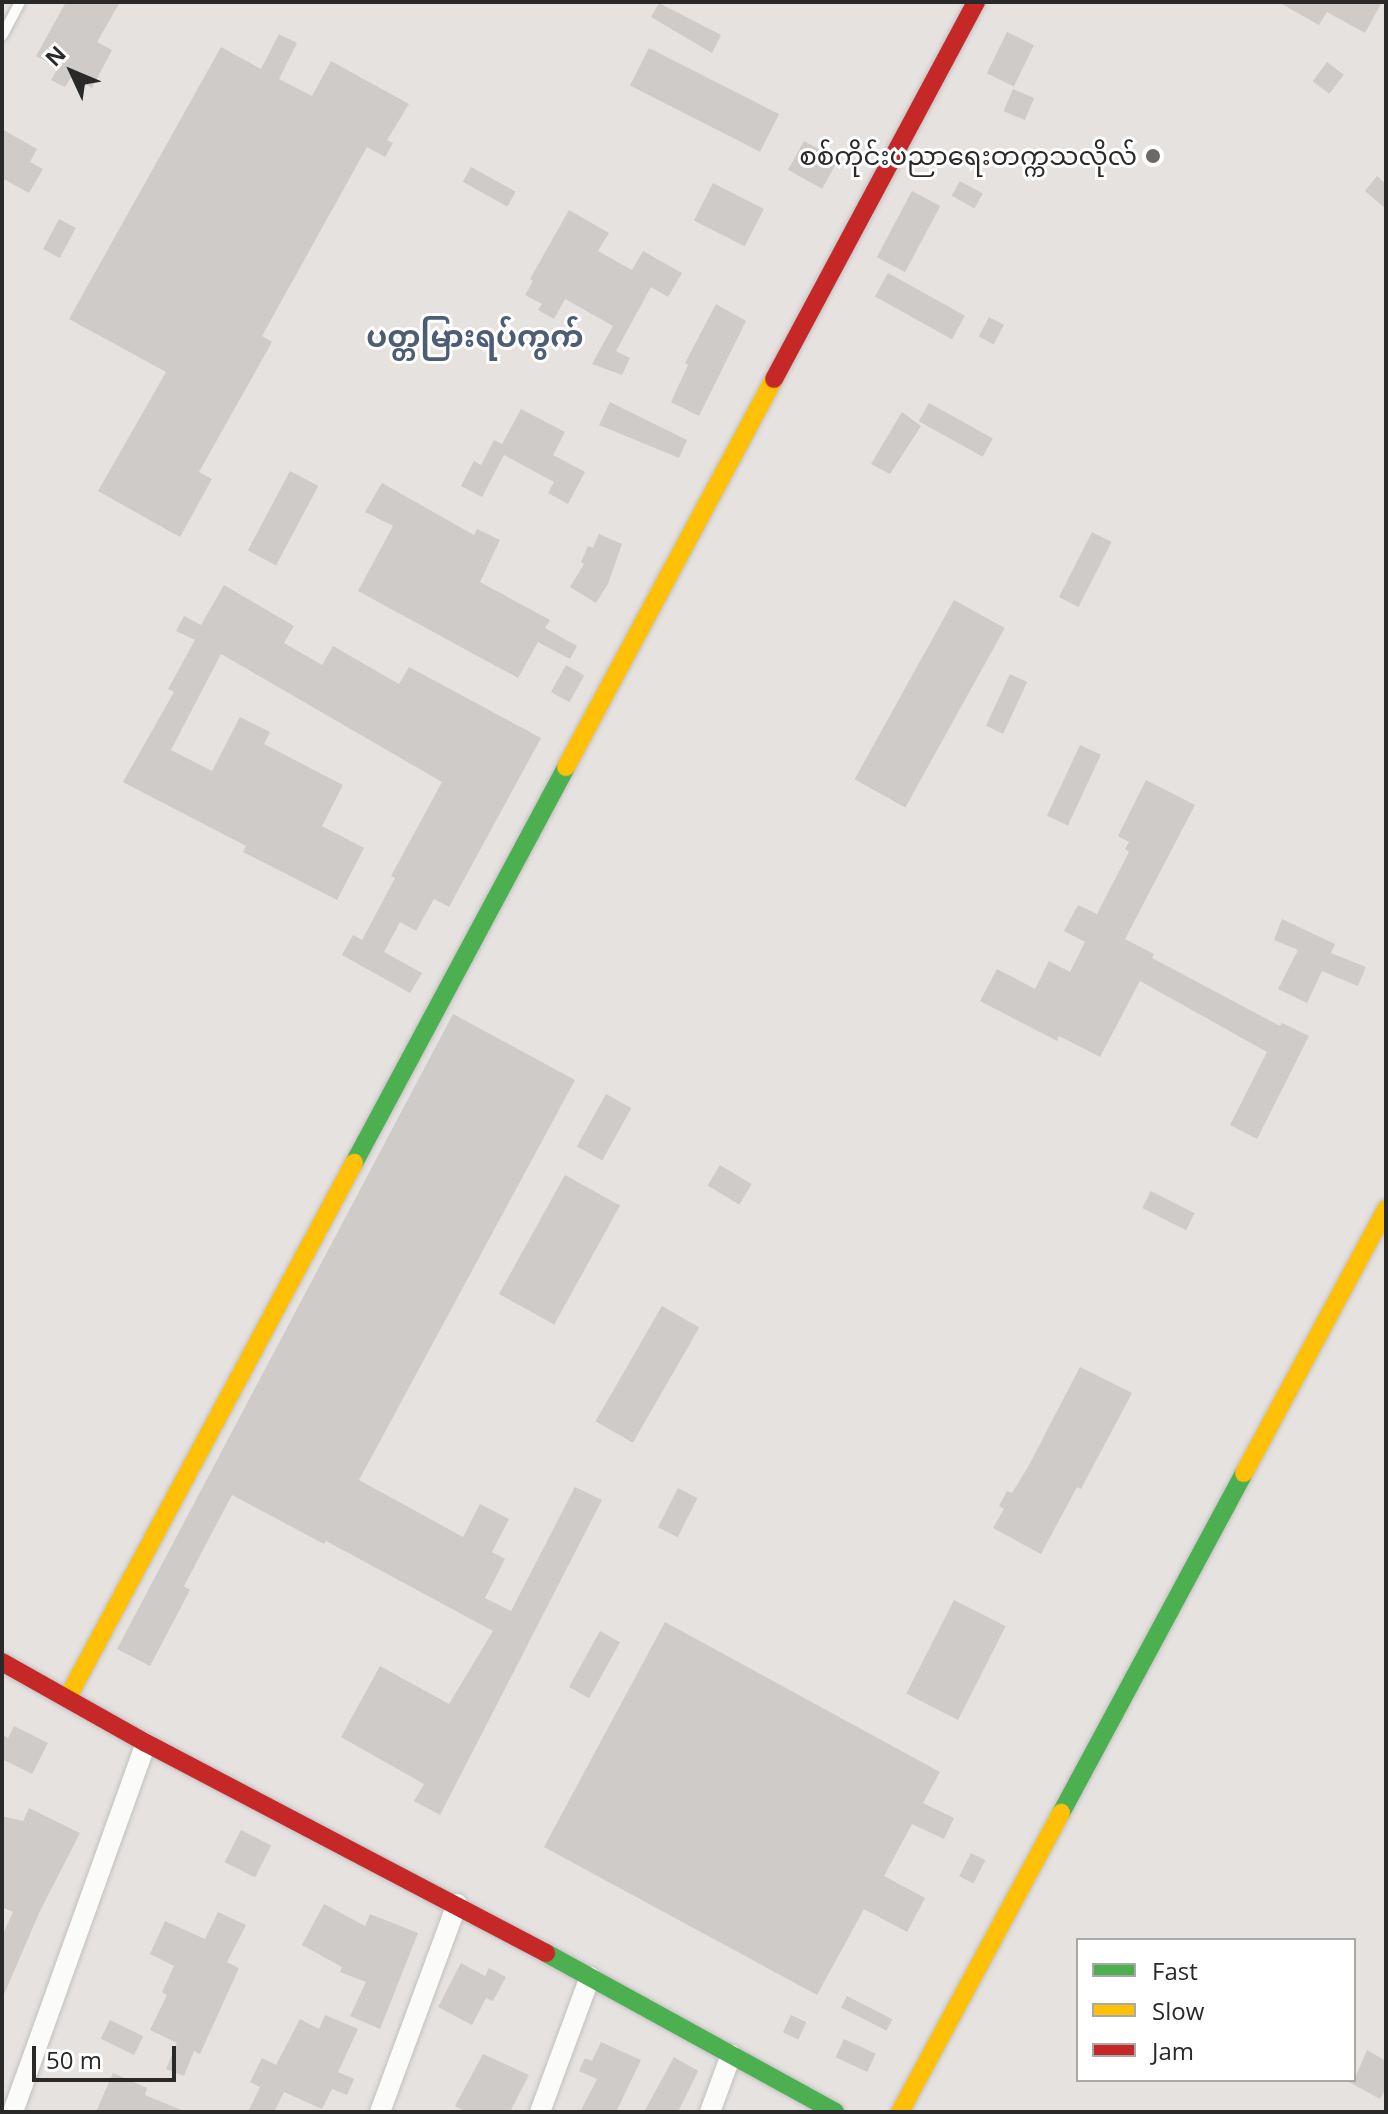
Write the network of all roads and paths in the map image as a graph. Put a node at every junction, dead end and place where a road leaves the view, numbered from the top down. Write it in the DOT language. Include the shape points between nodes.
graph roads {
  1 [pos="20,2"];
  2 [pos="976,2"];
  3 [pos="2,36"];
  4 [pos="1386,1209"];
  5 [pos="2,1662"];
  6 [pos="68,1697"];
  7 [pos="146,1743"];
  8 [pos="457,1904"];
  9 [pos="590,1977"];
  10 [pos="731,2055"];
  11 [pos="13,2112"];
  12 [pos="380,2112"];
  13 [pos="540,2112"];
  14 [pos="710,2112"];
  15 [pos="835,2112"];
  16 [pos="900,2112"];
  1 -- 3 [label="lane"];
  2 -- 6 [label="street"];
  4 -- 16 [label="street"];
  5 -- 6 [label="street"];
  6 -- 7 [label="street"];
  7 -- 8 [label="street"];
  7 -- 11 [label="street"];
  8 -- 9 [label="street"];
  8 -- 12 [label="street"];
  9 -- 10 [label="street"];
  9 -- 13 [label="street"];
  10 -- 14 [label="street"];
  10 -- 15 [label="street"];
}
